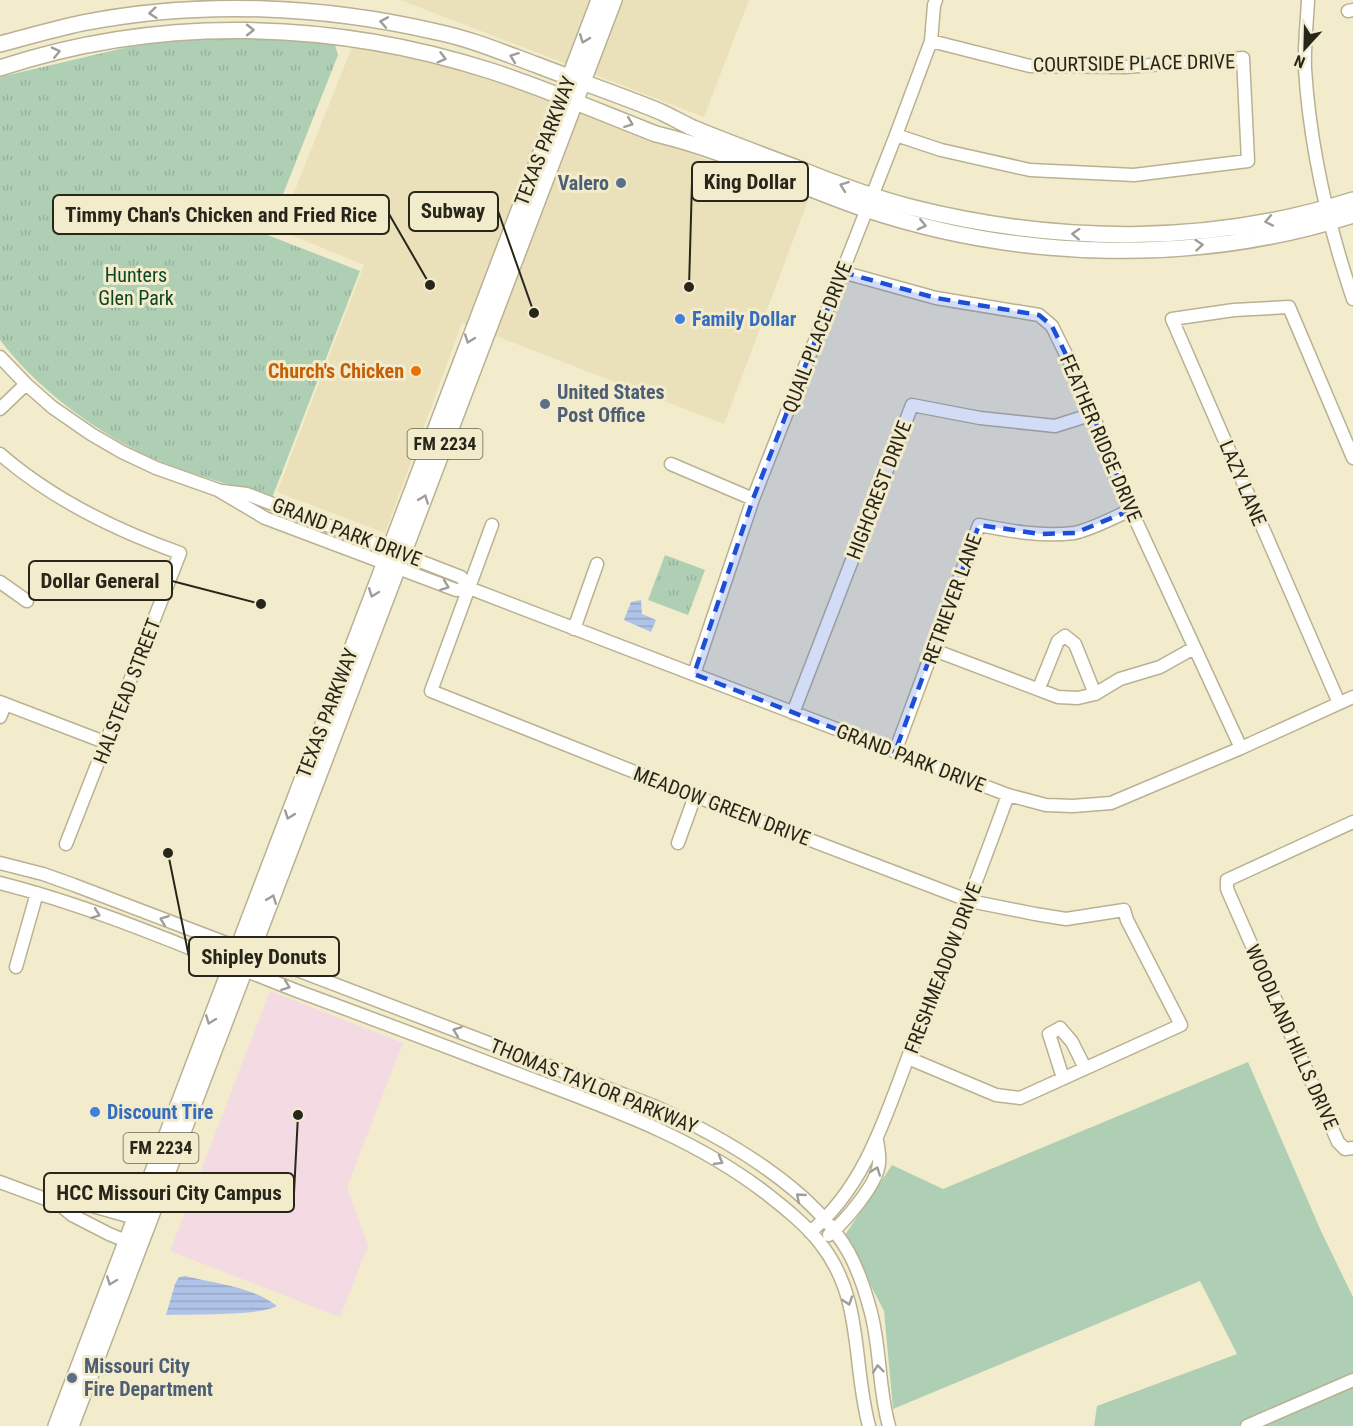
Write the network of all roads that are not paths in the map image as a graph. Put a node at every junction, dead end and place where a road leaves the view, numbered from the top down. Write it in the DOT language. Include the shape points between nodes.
graph roads {
  1 [pos="599,0"];
  2 [pos="614,0"];
  3 [pos="936,0"];
  4 [pos="1308,0"];
  5 [pos="358,17"];
  6 [pos="82,23"];
  7 [pos="351,38"];
  8 [pos="931,40"];
  9 [pos="0,44"];
  10 [pos="85,45"];
  11 [pos="0,68"];
  12 [pos="576,80"];
  13 [pos="568,101"];
  14 [pos="896,135"];
  15 [pos="710,142"];
  16 [pos="1353,200"];
  17 [pos="869,203"];
  18 [pos="1329,215"];
  19 [pos="1353,215"];
  20 [pos="842,272"];
  21 [pos="490,284"];
  22 [pos="1353,298"];
  23 [pos="494,316"];
  24 [pos="0,357"];
  25 [pos="26,384"];
  26 [pos="449,392"];
  27 [pos="0,409"];
  28 [pos="1093,414"];
  29 [pos="453,421"];
  30 [pos="0,454"];
  31 [pos="1353,458"];
  32 [pos="671,464"];
  33 [pos="753,499"];
  34 [pos="1131,510"];
  35 [pos="492,525"];
  36 [pos="394,558"];
  37 [pos="597,564"];
  38 [pos="0,582"];
  39 [pos="470,588"];
  40 [pos="27,601"];
  41 [pos="574,630"];
  42 [pos="1194,648"];
  43 [pos="934,650"];
  44 [pos="694,674"];
  45 [pos="1039,688"];
  46 [pos="1095,694"];
  47 [pos="1353,697"];
  48 [pos="2,703"];
  49 [pos="1339,704"];
  50 [pos="793,713"];
  51 [pos="0,717"];
  52 [pos="106,743"];
  53 [pos="1241,748"];
  54 [pos="896,752"];
  55 [pos="1008,795"];
  56 [pos="695,796"];
  57 [pos="1353,822"];
  58 [pos="678,843"];
  59 [pos="66,844"];
  60 [pos="0,863"];
  61 [pos="0,883"];
  62 [pos="74,885"];
  63 [pos="37,893"];
  64 [pos="970,901"];
  65 [pos="68,903"];
  66 [pos="244,951"];
  67 [pos="16,967"];
  68 [pos="238,968"];
  69 [pos="385,1004"];
  70 [pos="378,1021"];
  71 [pos="908,1058"];
  72 [pos="1085,1068"];
  73 [pos="1063,1078"];
  74 [pos="878,1140"];
  75 [pos="1353,1148"];
  76 [pos="0,1182"];
  77 [pos="61,1205"];
  78 [pos="135,1218"];
  79 [pos="824,1219"];
  80 [pos="833,1231"];
  81 [pos="810,1232"];
  82 [pos="820,1243"];
  83 [pos="132,1244"];
  84 [pos="1353,1380"];
  85 [pos="56,1426"];
  86 [pos="71,1426"];
  87 [pos="869,1426"];
  88 [pos="889,1426"];
  89 [pos="1247,1426"];
  1 -- 12 [label="main road, TEXAS PARKWAY / FM 2234, one-way"];
  2 -- 12 [label="main road, TEXAS PARKWAY / FM 2234"];
  3 -- 8 [label="street, QUAIL PLACE DRIVE"];
  4 -- 18 [label="street" via="1306,78"];
  5 -- 6 [label="main road, one-way" via="216,9 139,14"];
  5 -- 7 [label="main road"];
  12 -- 5 [label="main road, one-way" via="440,32"];
  6 -- 9 [label="main road"];
  6 -- 10 [label="main road"];
  10 -- 7 [label="main road, one-way" via="217,31 256,30"];
  7 -- 13 [label="main road, one-way" via="463,63"];
  8 -- 14 [label="street, QUAIL PLACE DRIVE"];
  8 -- 14 [label="street, COURTSIDE PLACE DRIVE" via="1030,66 1125,67 1243,58 1248,161 1134,175 1030,170 941,150"];
  11 -- 10 [label="main road, one-way"];
  12 -- 13 [label="main road, TEXAS PARKWAY / FM 2234"];
  12 -- 15 [label="main road" via="664,114"];
  13 -- 15 [label="main road, one-way" via="656,134"];
  13 -- 21 [label="main road, TEXAS PARKWAY / FM 2234"];
  13 -- 23 [label="main road, TEXAS PARKWAY / FM 2234"];
  14 -- 17 [label="street, QUAIL PLACE DRIVE"];
  15 -- 17 [label="main road"];
  16 -- 18 [label="main road"];
  17 -- 18 [label="main road" via="905,221 954,233 1018,236 1077,249 1133,250 1174,241 1256,238"];
  17 -- 20 [label="street, QUAIL PLACE DRIVE"];
  18 -- 19 [label="main road"];
  18 -- 22 [label="street"];
  20 -- 28 [label="street, FEATHER RIDGE DRIVE" via="936,298 1039,315 1052,326"];
  20 -- 33 [label="street, QUAIL PLACE DRIVE"];
  21 -- 23 [label="main road" via="495,294 491,304"];
  21 -- 26 [label="main road, TEXAS PARKWAY / FM 2234, one-way"];
  23 -- 29 [label="main road, TEXAS PARKWAY / FM 2234"];
  24 -- 25 [label="street, GRAND PARK DRIVE"];
  25 -- 27 [label="street"];
  25 -- 36 [label="street, GRAND PARK DRIVE" via="91,434 122,452 218,490 247,494"];
  26 -- 29 [label="main road" via="454,400 449,413"];
  26 -- 36 [label="main road, TEXAS PARKWAY / FM 2234"];
  28 -- 34 [label="street, FEATHER RIDGE DRIVE"];
  28 -- 50 [label="street, HIGHCREST DRIVE" via="1055,426 912,405"];
  36 -- 29 [label="main road, TEXAS PARKWAY / FM 2234, one-way"];
  30 -- 52 [label="street, HALSTEAD STREET" via="82,511 180,553"];
  31 -- 49 [label="street, LAZY LANE" via="1289,307 1172,319"];
  32 -- 33 [label="street"];
  33 -- 44 [label="street, QUAIL PLACE DRIVE"];
  34 -- 42 [label="street, FEATHER RIDGE DRIVE"];
  34 -- 43 [label="street, RETRIEVER LANE" via="1076,533 1040,534 979,525"];
  35 -- 39 [label="street"];
  36 -- 39 [label="street, GRAND PARK DRIVE" via="461,577"];
  36 -- 66 [label="main road, TEXAS PARKWAY / FM 2234"];
  37 -- 41 [label="street"];
  38 -- 40 [label="street"];
  39 -- 41 [label="street, GRAND PARK DRIVE"];
  39 -- 56 [label="street, MEADOW GREEN DRIVE" via="431,691"];
  41 -- 44 [label="street, GRAND PARK DRIVE"];
  42 -- 46 [label="street"];
  42 -- 53 [label="street, FEATHER RIDGE DRIVE"];
  43 -- 45 [label="street"];
  43 -- 54 [label="street, RETRIEVER LANE"];
  44 -- 50 [label="street, GRAND PARK DRIVE"];
  45 -- 46 [label="street" via="1058,697"];
  45 -- 46 [label="street" via="1058,641 1065,636 1075,644"];
  47 -- 49 [label="street, GRAND PARK DRIVE"];
  48 -- 51 [label="street"];
  48 -- 52 [label="street"];
  49 -- 53 [label="street, GRAND PARK DRIVE"];
  50 -- 54 [label="street, GRAND PARK DRIVE"];
  52 -- 59 [label="street, HALSTEAD STREET"];
  53 -- 55 [label="street, GRAND PARK DRIVE" via="1111,803 1046,805"];
  54 -- 55 [label="street, GRAND PARK DRIVE"];
  55 -- 64 [label="street, FRESHMEADOW DRIVE"];
  56 -- 58 [label="street"];
  56 -- 64 [label="street, MEADOW GREEN DRIVE"];
  57 -- 75 [label="street, WOODLAND HILLS DRIVE" via="1227,880 1227,888 1338,1142 1345,1149"];
  60 -- 62 [label="street, THOMAS TAYLOR PARKWAY"];
  61 -- 63 [label="street, THOMAS TAYLOR PARKWAY"];
  62 -- 65 [label="street"];
  66 -- 62 [label="street, THOMAS TAYLOR PARKWAY, one-way"];
  63 -- 65 [label="street, THOMAS TAYLOR PARKWAY"];
  63 -- 67 [label="street"];
  64 -- 71 [label="street, FRESHMEADOW DRIVE"];
  64 -- 72 [label="street, MEADOW GREEN DRIVE" via="1066,919 1124,910 1181,1025"];
  65 -- 68 [label="street, THOMAS TAYLOR PARKWAY, one-way"];
  66 -- 68 [label="main road, TEXAS PARKWAY / FM 2234"];
  66 -- 69 [label="street, THOMAS TAYLOR PARKWAY"];
  68 -- 70 [label="street, THOMAS TAYLOR PARKWAY, one-way"];
  68 -- 78 [label="main road, TEXAS PARKWAY / FM 2234, one-way"];
  68 -- 83 [label="main road, TEXAS PARKWAY / FM 2234"];
  69 -- 70 [label="street"];
  79 -- 69 [label="street, THOMAS TAYLOR PARKWAY, one-way" via="767,1170 678,1117"];
  70 -- 81 [label="street, THOMAS TAYLOR PARKWAY, one-way" via="670,1134 756,1185"];
  71 -- 73 [label="street" via="996,1095 1020,1098"];
  71 -- 74 [label="street, FRESHMEADOW DRIVE"];
  72 -- 73 [label="street"];
  72 -- 73 [label="street" via="1060,1028 1049,1034"];
  74 -- 79 [label="street, FRESHMEADOW DRIVE" via="843,1198"];
  80 -- 74 [label="street, FRESHMEADOW DRIVE, one-way" via="870,1186 880,1165"];
  76 -- 77 [label="street"];
  77 -- 78 [label="street" via="75,1201"];
  77 -- 83 [label="street" via="72,1215"];
  78 -- 83 [label="main road, TEXAS PARKWAY / FM 2234"];
  79 -- 80 [label="street, THOMAS TAYLOR PARKWAY"];
  79 -- 81 [label="street, FRESHMEADOW DRIVE"];
  80 -- 82 [label="street, FRESHMEADOW DRIVE"];
  88 -- 80 [label="street, THOMAS TAYLOR PARKWAY, one-way" via="871,1311 848,1253"];
  81 -- 82 [label="street, THOMAS TAYLOR PARKWAY"];
  82 -- 87 [label="street, THOMAS TAYLOR PARKWAY, one-way" via="844,1286 852,1312"];
  83 -- 85 [label="main road, TEXAS PARKWAY / FM 2234, one-way"];
  83 -- 86 [label="main road, TEXAS PARKWAY / FM 2234"];
  84 -- 89 [label="street"];
}
